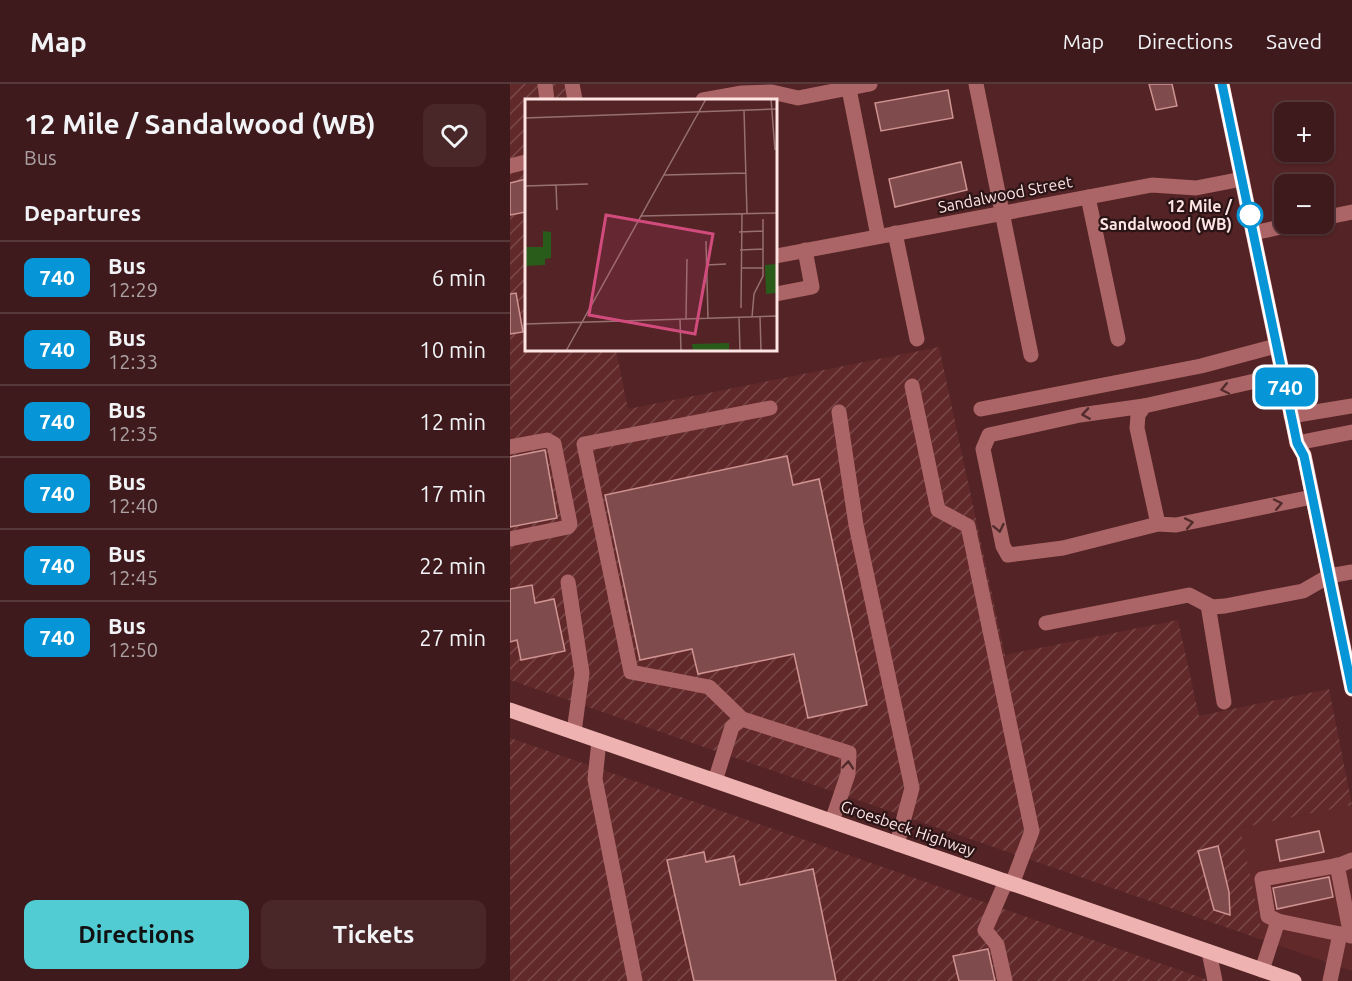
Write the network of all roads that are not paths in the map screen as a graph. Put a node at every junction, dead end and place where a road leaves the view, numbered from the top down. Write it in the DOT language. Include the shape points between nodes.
graph roads {
  1 [pos="545,84"];
  2 [pos="572,84"];
  3 [pos="870,84"];
  4 [pos="976,84"];
  5 [pos="1222,84"];
  6 [pos="772,88"];
  7 [pos="849,88"];
  8 [pos="547,99"];
  9 [pos="575,99"];
  10 [pos="720,99"];
  11 [pos="525,162"];
  12 [pos="510,166"];
  13 [pos="1242,179"];
  14 [pos="1088,197"];
  15 [pos="1003,212"];
  16 [pos="1352,212"];
  17 [pos="1334,216"];
  18 [pos="1274,229"];
  19 [pos="895,233"];
  20 [pos="1253,233"];
  21 [pos="878,236"];
  22 [pos="805,250"];
  23 [pos="777,256"];
  24 [pos="777,294"];
  25 [pos="917,339"];
  26 [pos="1118,339"];
  27 [pos="1276,346"];
  28 [pos="1031,355"];
  29 [pos="1282,375"];
  30 [pos="912,386"];
  31 [pos="1144,406"];
  32 [pos="1352,406"];
  33 [pos="770,408"];
  34 [pos="981,409"];
  35 [pos="839,412"];
  36 [pos="1291,416"];
  37 [pos="1352,432"];
  38 [pos="1297,443"];
  39 [pos="510,447"];
  40 [pos="1312,497"];
  41 [pos="1158,524"];
  42 [pos="510,540"];
  43 [pos="1352,572"];
  44 [pos="1329,576"];
  45 [pos="568,582"];
  46 [pos="1208,605"];
  47 [pos="1046,623"];
  48 [pos="1352,689"];
  49 [pos="1224,702"];
  50 [pos="510,710"];
  51 [pos="742,718"];
  52 [pos="574,732"];
  53 [pos="600,741"];
  54 [pos="715,781"];
  55 [pos="832,821"];
  56 [pos="897,844"];
  57 [pos="1352,860"];
  58 [pos="1337,865"];
  59 [pos="1009,882"];
  60 [pos="1278,921"];
  61 [pos="1347,935"];
  62 [pos="1209,952"];
  63 [pos="1262,970"];
  64 [pos="635,981"];
  65 [pos="1005,981"];
  66 [pos="1215,981"];
  67 [pos="1294,981"];
  68 [pos="1330,981"];
  1 -- 8 [label="street"];
  2 -- 9 [label="street"];
  3 -- 7 [label="street"];
  4 -- 15 [label="street"];
  5 -- 13 [label="main road"];
  6 -- 7 [label="street" via="798,98"];
  6 -- 10 [label="street"];
  7 -- 21 [label="street"];
  11 -- 12 [label="street"];
  13 -- 14 [label="street, Sandalwood Street" via="1196,188 1152,185"];
  13 -- 20 [label="main road"];
  14 -- 15 [label="street, Sandalwood Street"];
  14 -- 26 [label="street"];
  15 -- 19 [label="street, Sandalwood Street"];
  15 -- 28 [label="street"];
  16 -- 17 [label="street"];
  18 -- 20 [label="street"];
  19 -- 21 [label="street, Sandalwood Street"];
  19 -- 25 [label="street"];
  20 -- 27 [label="main road"];
  21 -- 22 [label="street, Sandalwood Street"];
  22 -- 23 [label="street, Sandalwood Street"];
  22 -- 24 [label="street" via="812,287"];
  27 -- 29 [label="main road"];
  27 -- 34 [label="street" via="1201,366"];
  29 -- 31 [label="street, one-way"];
  29 -- 36 [label="main road"];
  30 -- 59 [label="street" via="938,510 968,526 1032,831"];
  31 -- 41 [label="street" via="1137,428"];
  31 -- 41 [label="street, one-way" via="989,435 982,449 1008,555 1063,548"];
  32 -- 36 [label="street"];
  33 -- 51 [label="street" via="584,444 631,672 709,687"];
  35 -- 56 [label="street" via="856,525 912,788"];
  36 -- 38 [label="main road"];
  37 -- 38 [label="street"];
  38 -- 40 [label="main road" via="1304,456"];
  39 -- 42 [label="street" via="547,440 554,444 570,524"];
  41 -- 40 [label="street, one-way" via="1176,525"];
  40 -- 44 [label="main road"];
  43 -- 44 [label="street"];
  44 -- 46 [label="street" via="1303,591 1225,606"];
  44 -- 48 [label="main road"];
  45 -- 52 [label="street" via="582,674"];
  46 -- 47 [label="street" via="1189,596"];
  46 -- 49 [label="street"];
  50 -- 52 [label="main road, Groesbeck Highway"];
  51 -- 54 [label="street" via="732,727"];
  55 -- 51 [label="street, one-way" via="848,774 849,753"];
  52 -- 53 [label="main road, Groesbeck Highway"];
  53 -- 54 [label="main road, Groesbeck Highway"];
  53 -- 64 [label="street" via="595,779"];
  54 -- 55 [label="main road, Groesbeck Highway"];
  55 -- 56 [label="main road, Groesbeck Highway"];
  56 -- 59 [label="main road, Groesbeck Highway"];
  57 -- 58 [label="street"];
  58 -- 60 [label="street" via="1262,879 1269,916"];
  58 -- 61 [label="street"];
  59 -- 62 [label="main road, Groesbeck Highway"];
  59 -- 65 [label="street" via="985,930 997,945"];
  60 -- 61 [label="street"];
  60 -- 63 [label="street"];
  61 -- 68 [label="street"];
  62 -- 63 [label="main road, Groesbeck Highway"];
  62 -- 66 [label="street"];
  63 -- 67 [label="main road, Groesbeck Highway"];
}
